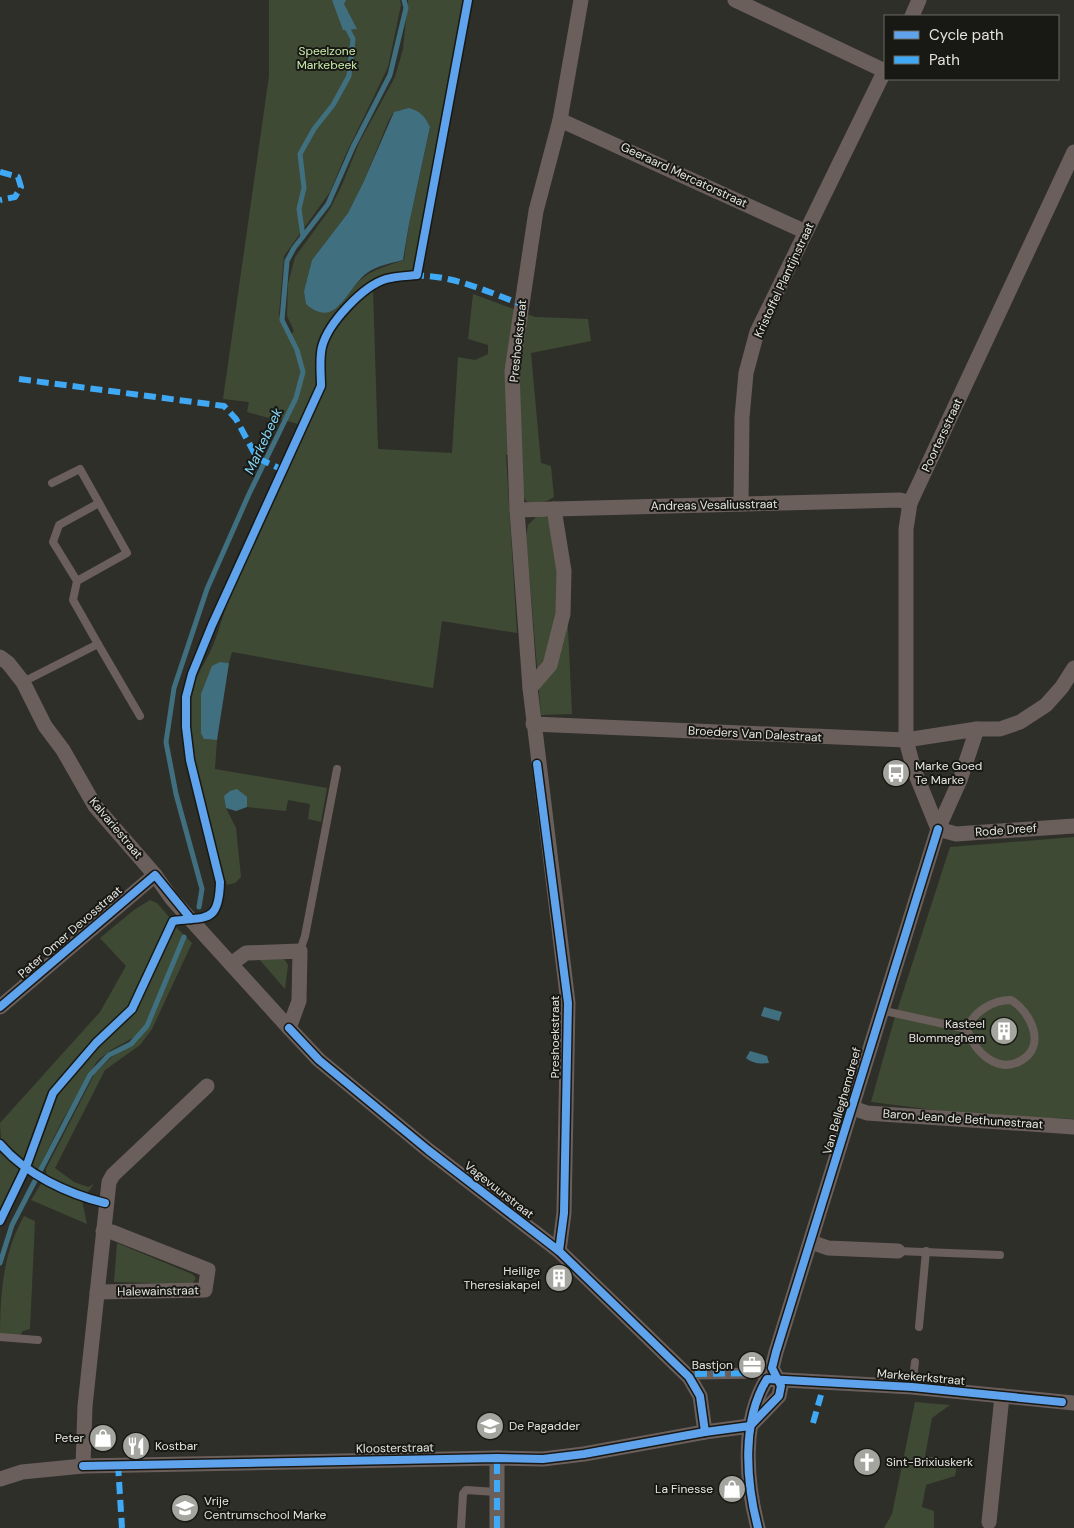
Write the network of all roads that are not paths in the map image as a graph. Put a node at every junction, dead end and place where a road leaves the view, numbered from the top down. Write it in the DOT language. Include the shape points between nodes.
graph roads {
  1 [pos="581,0"];
  2 [pos="735,0"];
  3 [pos="919,0"];
  4 [pos="912,15"];
  5 [pos="884,71"];
  6 [pos="884,73"];
  7 [pos="560,120"];
  8 [pos="1074,152"];
  9 [pos="1068,180"];
  10 [pos="806,232"];
  11 [pos="52,484"];
  12 [pos="99,503"];
  13 [pos="910,503"];
  14 [pos="741,504"];
  15 [pos="554,508"];
  16 [pos="517,510"];
  17 [pos="77,581"];
  18 [pos="98,644"];
  19 [pos="0,656"];
  20 [pos="1074,668"];
  21 [pos="23,682"];
  22 [pos="530,688"];
  23 [pos="140,716"];
  24 [pos="533,724"];
  25 [pos="977,729"];
  26 [pos="906,740"];
  27 [pos="337,769"];
  28 [pos="1074,826"];
  29 [pos="938,829"];
  30 [pos="155,874"];
  31 [pos="300,951"];
  32 [pos="231,964"];
  33 [pos="0,1008"];
  34 [pos="880,1010"];
  35 [pos="289,1028"];
  36 [pos="967,1029"];
  37 [pos="207,1086"];
  38 [pos="853,1108"];
  39 [pos="1074,1127"];
  40 [pos="103,1231"];
  41 [pos="810,1242"];
  42 [pos="898,1250"];
  43 [pos="560,1251"];
  44 [pos="926,1252"];
  45 [pos="1000,1255"];
  46 [pos="97,1292"];
  47 [pos="919,1327"];
  48 [pos="0,1337"];
  49 [pos="38,1340"];
  50 [pos="915,1362"];
  51 [pos="762,1373"];
  52 [pos="692,1376"];
  53 [pos="777,1378"];
  54 [pos="912,1387"];
  55 [pos="1002,1396"];
  56 [pos="1074,1403"];
  57 [pos="750,1426"];
  58 [pos="705,1432"];
  59 [pos="497,1458"];
  60 [pos="83,1466"];
  61 [pos="0,1479"];
  62 [pos="496,1492"];
  63 [pos="989,1522"];
  64 [pos="461,1528"];
  65 [pos="497,1528"];
  66 [pos="758,1528"];
  1 -- 7 [label="street, Preshoekstraat"];
  2 -- 5 [label="street"];
  3 -- 4 [label="street"];
  6 -- 10 [label="street, Kristoffel Plantijnstraat"];
  7 -- 10 [label="street, Geeraard Mercatorstraat"];
  7 -- 16 [label="street, Preshoekstraat" via="536,211 512,371"];
  8 -- 9 [label="street, Poortersstraat"];
  9 -- 13 [label="street, Poortersstraat"];
  10 -- 14 [label="street, Kristoffel Plantijnstraat" via="757,332 746,373"];
  11 -- 12 [label="lane" via="80,469"];
  12 -- 17 [label="lane" via="59,526 54,542"];
  12 -- 17 [label="lane" via="127,553"];
  13 -- 14 [label="street, Andreas Vesaliusstraat" via="900,500"];
  13 -- 26 [label="street, Poortersstraat" via="906,529"];
  14 -- 15 [label="street, Andreas Vesaliusstraat"];
  15 -- 16 [label="street, Andreas Vesaliusstraat"];
  15 -- 22 [label="street" via="564,571 563,614 550,665"];
  16 -- 22 [label="street, Preshoekstraat"];
  17 -- 18 [label="lane" via="73,600"];
  18 -- 21 [label="lane"];
  18 -- 23 [label="lane"];
  19 -- 21 [label="street, Kalvariestraat"];
  20 -- 25 [label="street, Broeders Van Dalestraat" via="1046,705 1020,722 1000,729"];
  21 -- 30 [label="street, Kalvariestraat" via="45,726 63,750 95,806"];
  22 -- 24 [label="street, Preshoekstraat"];
  24 -- 26 [label="street, Broeders Van Dalestraat"];
  24 -- 43 [label="street, Preshoekstraat" via="568,1003 564,1213"];
  25 -- 26 [label="street, Broeders Van Dalestraat"];
  25 -- 29 [label="street, Van Belleghemdreef" via="960,780"];
  26 -- 29 [label="street" via="914,770"];
  27 -- 31 [label="lane"];
  28 -- 29 [label="street, Rode Dreef" via="956,834"];
  29 -- 34 [label="street, Van Belleghemdreef"];
  30 -- 32 [label="street, Kalvariestraat" via="172,899"];
  30 -- 33 [label="street, Pater Omer Devosstraat"];
  31 -- 32 [label="street" via="246,953"];
  31 -- 35 [label="street" via="299,1001"];
  32 -- 35 [label="street, Vagevuurstraat"];
  34 -- 36 [label="lane"];
  34 -- 38 [label="street, Van Belleghemdreef"];
  35 -- 43 [label="street, Vagevuurstraat" via="319,1060 428,1150"];
  36 -- 36 [label="lane" via="970,1040 981,1054 1000,1063 1023,1060 1033,1046 1031,1020 1012,1000 989,1005 970,1022"];
  37 -- 40 [label="street" via="113,1175 105,1203"];
  38 -- 39 [label="street, Baron Jean de Bethunestraat" via="868,1113"];
  38 -- 41 [label="street, Van Belleghemdreef"];
  40 -- 46 [label="street"];
  40 -- 46 [label="street, Halewainstraat" via="208,1270 205,1290"];
  41 -- 42 [label="street" via="828,1248"];
  41 -- 53 [label="street, Van Belleghemdreef" via="772,1368"];
  42 -- 44 [label="lane"];
  43 -- 52 [label="street, Vagevuurstraat"];
  44 -- 45 [label="lane"];
  44 -- 47 [label="lane"];
  46 -- 60 [label="street" via="85,1406"];
  48 -- 49 [label="lane"];
  50 -- 54 [label="lane"];
  51 -- 52 [label="street"];
  52 -- 58 [label="street, Vagevuurstraat" via="700,1396"];
  53 -- 54 [label="street, Markekerkstraat"];
  53 -- 57 [label="street, Van Belleghemdreef" via="781,1386 779,1396"];
  54 -- 55 [label="street, Markekerkstraat"];
  55 -- 56 [label="street, Markekerkstraat"];
  55 -- 63 [label="street"];
  57 -- 58 [label="street, Kloosterstraat"];
  57 -- 66 [label="street" via="753,1508"];
  58 -- 59 [label="street, Kloosterstraat" via="584,1454 543,1459"];
  59 -- 60 [label="street, Kloosterstraat"];
  59 -- 62 [label="street"];
  60 -- 61 [label="street, Kloosterstraat" via="22,1472"];
  62 -- 64 [label="lane" via="466,1490"];
  62 -- 65 [label="street"];
}
